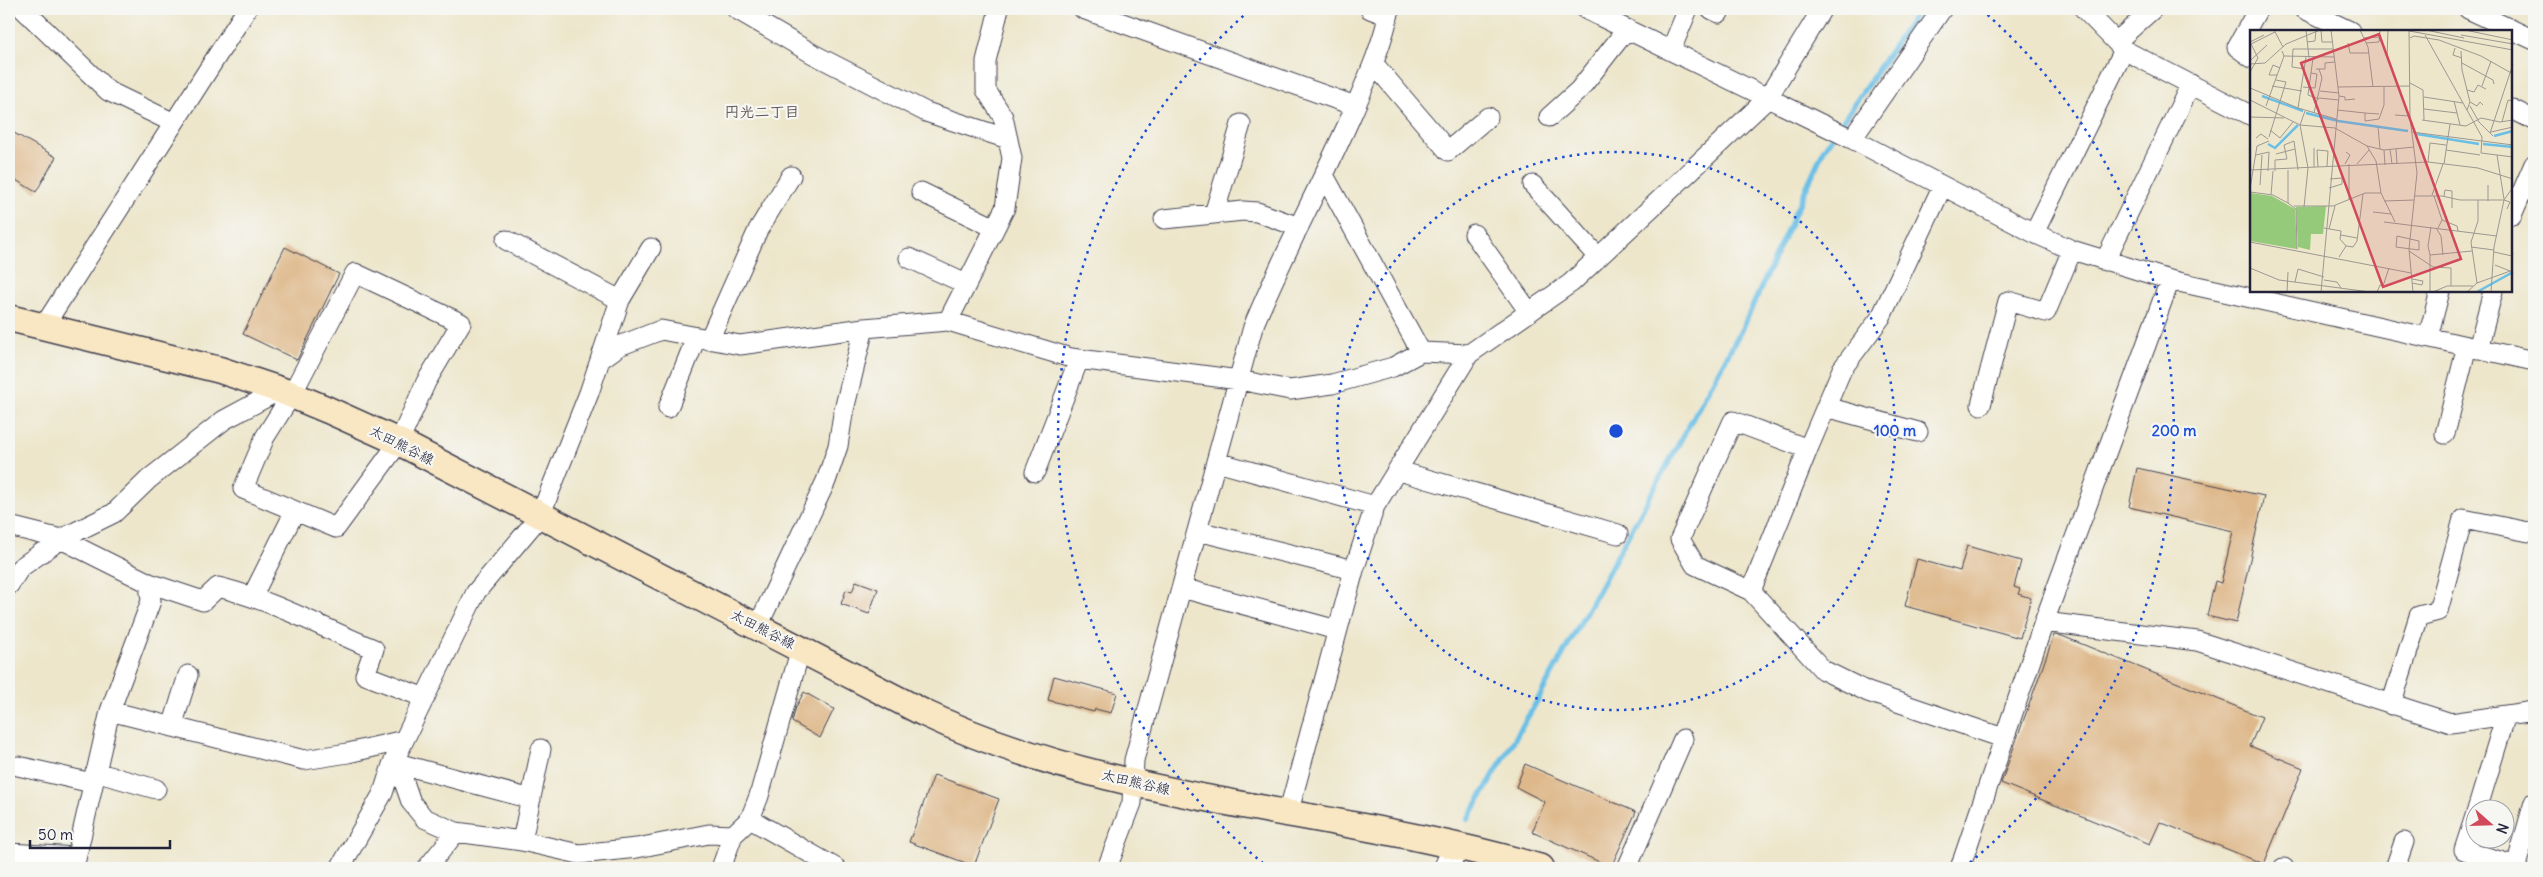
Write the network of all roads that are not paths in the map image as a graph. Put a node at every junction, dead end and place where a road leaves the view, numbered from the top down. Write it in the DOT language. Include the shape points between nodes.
graph roads {
  1 [pos="23,9"];
  2 [pos="247,9"];
  3 [pos="736,9"];
  4 [pos="999,9"];
  5 [pos="1083,9"];
  6 [pos="1370,9"];
  7 [pos="1585,9"];
  8 [pos="1688,9"];
  9 [pos="1822,9"];
  10 [pos="1942,9"];
  11 [pos="2084,9"];
  12 [pos="2153,9"];
  13 [pos="2258,9"];
  14 [pos="2304,9"];
  15 [pos="2468,9"];
  16 [pos="1103,12"];
  17 [pos="1389,12"];
  18 [pos="1627,29"];
  19 [pos="2348,30"];
  20 [pos="2513,30"];
  21 [pos="2513,30"];
  22 [pos="2534,40"];
  23 [pos="2120,46"];
  24 [pos="1671,50"];
  25 [pos="2250,56"];
  26 [pos="1374,64"];
  27 [pos="2191,84"];
  28 [pos="1767,99"];
  29 [pos="1355,106"];
  30 [pos="2513,110"];
  31 [pos="2250,115"];
  32 [pos="1488,117"];
  33 [pos="1549,117"];
  34 [pos="2534,120"];
  35 [pos="174,123"];
  36 [pos="1241,124"];
  37 [pos="1850,138"];
  38 [pos="1008,139"];
  39 [pos="2534,164"];
  40 [pos="791,176"];
  41 [pos="1325,177"];
  42 [pos="1533,185"];
  43 [pos="1942,187"];
  44 [pos="921,192"];
  45 [pos="2513,213"];
  46 [pos="1214,214"];
  47 [pos="1164,219"];
  48 [pos="1300,227"];
  49 [pos="994,228"];
  50 [pos="2034,233"];
  51 [pos="1474,234"];
  52 [pos="506,240"];
  53 [pos="651,248"];
  54 [pos="2072,250"];
  55 [pos="1598,257"];
  56 [pos="909,258"];
  57 [pos="2105,261"];
  58 [pos="2170,280"];
  59 [pos="966,284"];
  60 [pos="2440,292"];
  61 [pos="2493,292"];
  62 [pos="620,300"];
  63 [pos="1529,312"];
  64 [pos="9,318"];
  65 [pos="948,321"];
  66 [pos="44,326"];
  67 [pos="864,328"];
  68 [pos="2428,337"];
  69 [pos="703,339"];
  70 [pos="2473,347"];
  71 [pos="1421,352"];
  72 [pos="1469,354"];
  73 [pos="600,359"];
  74 [pos="1080,359"];
  75 [pos="2534,361"];
  76 [pos="1239,380"];
  77 [pos="286,392"];
  78 [pos="1981,405"];
  79 [pos="1826,407"];
  80 [pos="668,408"];
  81 [pos="1918,432"];
  82 [pos="2445,434"];
  83 [pos="399,442"];
  84 [pos="1808,449"];
  85 [pos="1217,462"];
  86 [pos="1399,471"];
  87 [pos="1035,472"];
  88 [pos="1375,506"];
  89 [pos="295,511"];
  90 [pos="540,516"];
  91 [pos="9,526"];
  92 [pos="1198,531"];
  93 [pos="2534,533"];
  94 [pos="1618,534"];
  95 [pos="61,539"];
  96 [pos="1354,570"];
  97 [pos="149,583"];
  98 [pos="9,584"];
  99 [pos="1182,588"];
  100 [pos="1751,590"];
  101 [pos="253,596"];
  102 [pos="2044,622"];
  103 [pos="758,626"];
  104 [pos="1337,630"];
  105 [pos="800,648"];
  106 [pos="188,675"];
  107 [pos="425,698"];
  108 [pos="2391,705"];
  109 [pos="110,711"];
  110 [pos="2534,711"];
  111 [pos="2506,716"];
  112 [pos="172,727"];
  113 [pos="2004,738"];
  114 [pos="404,740"];
  115 [pos="1683,740"];
  116 [pos="541,749"];
  117 [pos="392,765"];
  118 [pos="18,766"];
  119 [pos="94,778"];
  120 [pos="1133,782"];
  121 [pos="156,789"];
  122 [pos="531,799"];
  123 [pos="2479,800"];
  124 [pos="2534,802"];
  125 [pos="1288,814"];
  126 [pos="750,819"];
  127 [pos="456,832"];
  128 [pos="733,835"];
  129 [pos="522,841"];
  130 [pos="2404,842"];
  131 [pos="2466,844"];
  132 [pos="9,853"];
  133 [pos="1451,857"];
  134 [pos="77,865"];
  135 [pos="2517,867"];
  136 [pos="340,868"];
  137 [pos="427,868"];
  138 [pos="721,868"];
  139 [pos="836,868"];
  140 [pos="1107,868"];
  141 [pos="1541,868"];
  142 [pos="1627,868"];
  143 [pos="1960,868"];
  144 [pos="2395,868"];
  1 -- 35 [label="street" via="108,91"];
  2 -- 35 [label="street"];
  3 -- 38 [label="street" via="813,54 926,112"];
  4 -- 38 [label="street" via="986,61 986,90 1003,117"];
  5 -- 16 [label="street"];
  6 -- 17 [label="street"];
  7 -- 18 [label="street"];
  8 -- 24 [label="street"];
  9 -- 28 [label="street"];
  10 -- 37 [label="street"];
  11 -- 23 [label="street"];
  12 -- 23 [label="street"];
  13 -- 25 [label="street" via="2237,46"];
  14 -- 19 [label="street"];
  15 -- 21 [label="street"];
  16 -- 29 [label="street"];
  17 -- 26 [label="street"];
  18 -- 24 [label="street"];
  18 -- 33 [label="street" via="1579,90"];
  20 -- 22 [label="street"];
  23 -- 27 [label="street"];
  23 -- 50 [label="street"];
  24 -- 28 [label="street"];
  26 -- 29 [label="street"];
  26 -- 32 [label="street" via="1448,150"];
  27 -- 31 [label="street"];
  27 -- 57 [label="street"];
  28 -- 37 [label="street"];
  28 -- 55 [label="street"];
  29 -- 41 [label="street"];
  30 -- 34 [label="street"];
  35 -- 66 [label="street"];
  36 -- 46 [label="street"];
  37 -- 43 [label="street"];
  38 -- 49 [label="street" via="1012,158 1004,208"];
  39 -- 45 [label="street"];
  40 -- 69 [label="street" via="758,230"];
  41 -- 48 [label="street"];
  41 -- 71 [label="street"];
  42 -- 55 [label="street"];
  43 -- 50 [label="street"];
  43 -- 79 [label="street" via="1881,317 1842,369"];
  44 -- 49 [label="street"];
  46 -- 47 [label="street"];
  46 -- 48 [label="street" via="1257,212"];
  48 -- 76 [label="street" via="1272,280 1253,327"];
  49 -- 59 [label="street"];
  50 -- 54 [label="street"];
  51 -- 63 [label="street"];
  52 -- 62 [label="street"];
  53 -- 62 [label="street"];
  54 -- 57 [label="street"];
  54 -- 78 [label="street" via="2046,312 2008,301"];
  55 -- 63 [label="street" via="1571,283"];
  56 -- 59 [label="street"];
  57 -- 58 [label="street"];
  58 -- 68 [label="street"];
  58 -- 102 [label="street"];
  59 -- 65 [label="street"];
  60 -- 68 [label="street"];
  61 -- 70 [label="street"];
  62 -- 73 [label="street"];
  63 -- 72 [label="street"];
  64 -- 66 [label="main road, 太田熊谷線"];
  65 -- 67 [label="street"];
  65 -- 74 [label="street"];
  66 -- 77 [label="main road, 太田熊谷線" via="220,370"];
  67 -- 69 [label="street" via="740,346"];
  67 -- 103 [label="street" via="838,446 826,481"];
  68 -- 70 [label="street"];
  69 -- 73 [label="street" via="661,330 619,346"];
  69 -- 80 [label="street"];
  70 -- 75 [label="street"];
  70 -- 82 [label="street"];
  71 -- 72 [label="street"];
  71 -- 76 [label="street" via="1393,367 1332,384 1290,390"];
  72 -- 86 [label="street"];
  73 -- 90 [label="street"];
  74 -- 76 [label="street"];
  74 -- 87 [label="street"];
  76 -- 85 [label="street"];
  77 -- 83 [label="main road, 太田熊谷線"];
  77 -- 83 [label="street" via="355,273 460,323 426,382"];
  77 -- 89 [label="street" via="243,489"];
  77 -- 95 [label="street" via="224,420 149,479 114,513"];
  79 -- 81 [label="street"];
  79 -- 84 [label="street"];
  83 -- 89 [label="street" via="336,528"];
  83 -- 90 [label="main road, 太田熊谷線"];
  84 -- 100 [label="street"];
  84 -- 100 [label="street" via="1733,421 1680,539 1695,564"];
  85 -- 88 [label="street"];
  85 -- 92 [label="street"];
  86 -- 88 [label="street"];
  86 -- 94 [label="street"];
  88 -- 96 [label="street"];
  89 -- 101 [label="street"];
  90 -- 103 [label="main road, 太田熊谷線"];
  90 -- 107 [label="street" via="476,592"];
  91 -- 95 [label="street"];
  92 -- 96 [label="street"];
  92 -- 99 [label="street"];
  93 -- 108 [label="street" via="2464,519 2438,611 2419,616"];
  95 -- 97 [label="street"];
  95 -- 98 [label="street" via="20,568"];
  96 -- 104 [label="street"];
  97 -- 101 [label="street" via="203,601 218,587"];
  97 -- 109 [label="street" via="151,601"];
  99 -- 104 [label="street"];
  99 -- 120 [label="street" via="1134,760"];
  100 -- 113 [label="street" via="1824,670 1868,692"];
  101 -- 107 [label="street" via="374,649 365,675"];
  102 -- 108 [label="street" via="2198,642"];
  102 -- 113 [label="street"];
  103 -- 105 [label="main road, 太田熊谷線"];
  104 -- 125 [label="street"];
  105 -- 120 [label="main road, 太田熊谷線" via="966,733 1022,754"];
  105 -- 126 [label="street"];
  106 -- 112 [label="street"];
  107 -- 114 [label="street"];
  108 -- 111 [label="street" via="2451,723"];
  109 -- 112 [label="street"];
  109 -- 119 [label="street"];
  110 -- 111 [label="street"];
  111 -- 123 [label="street"];
  112 -- 114 [label="street" via="304,760"];
  113 -- 143 [label="street"];
  114 -- 117 [label="street"];
  115 -- 142 [label="street"];
  116 -- 122 [label="street"];
  117 -- 122 [label="street" via="404,765"];
  117 -- 127 [label="street" via="402,776 411,802 424,818"];
  117 -- 136 [label="street" via="383,793"];
  118 -- 119 [label="street"];
  119 -- 121 [label="street"];
  119 -- 134 [label="street"];
  120 -- 125 [label="main road, 太田熊谷線"];
  120 -- 140 [label="street" via="1132,803"];
  122 -- 129 [label="street"];
  124 -- 135 [label="street"];
  125 -- 133 [label="main road, 太田熊谷線"];
  126 -- 128 [label="street"];
  126 -- 139 [label="street"];
  127 -- 129 [label="street"];
  127 -- 137 [label="street"];
  128 -- 129 [label="street" via="709,834 637,848 579,854"];
  128 -- 138 [label="street"];
  130 -- 144 [label="street"];
  131 -- 135 [label="street" via="2464,850"];
  132 -- 134 [label="street"];
  133 -- 141 [label="main road, 太田熊谷線"];
}
